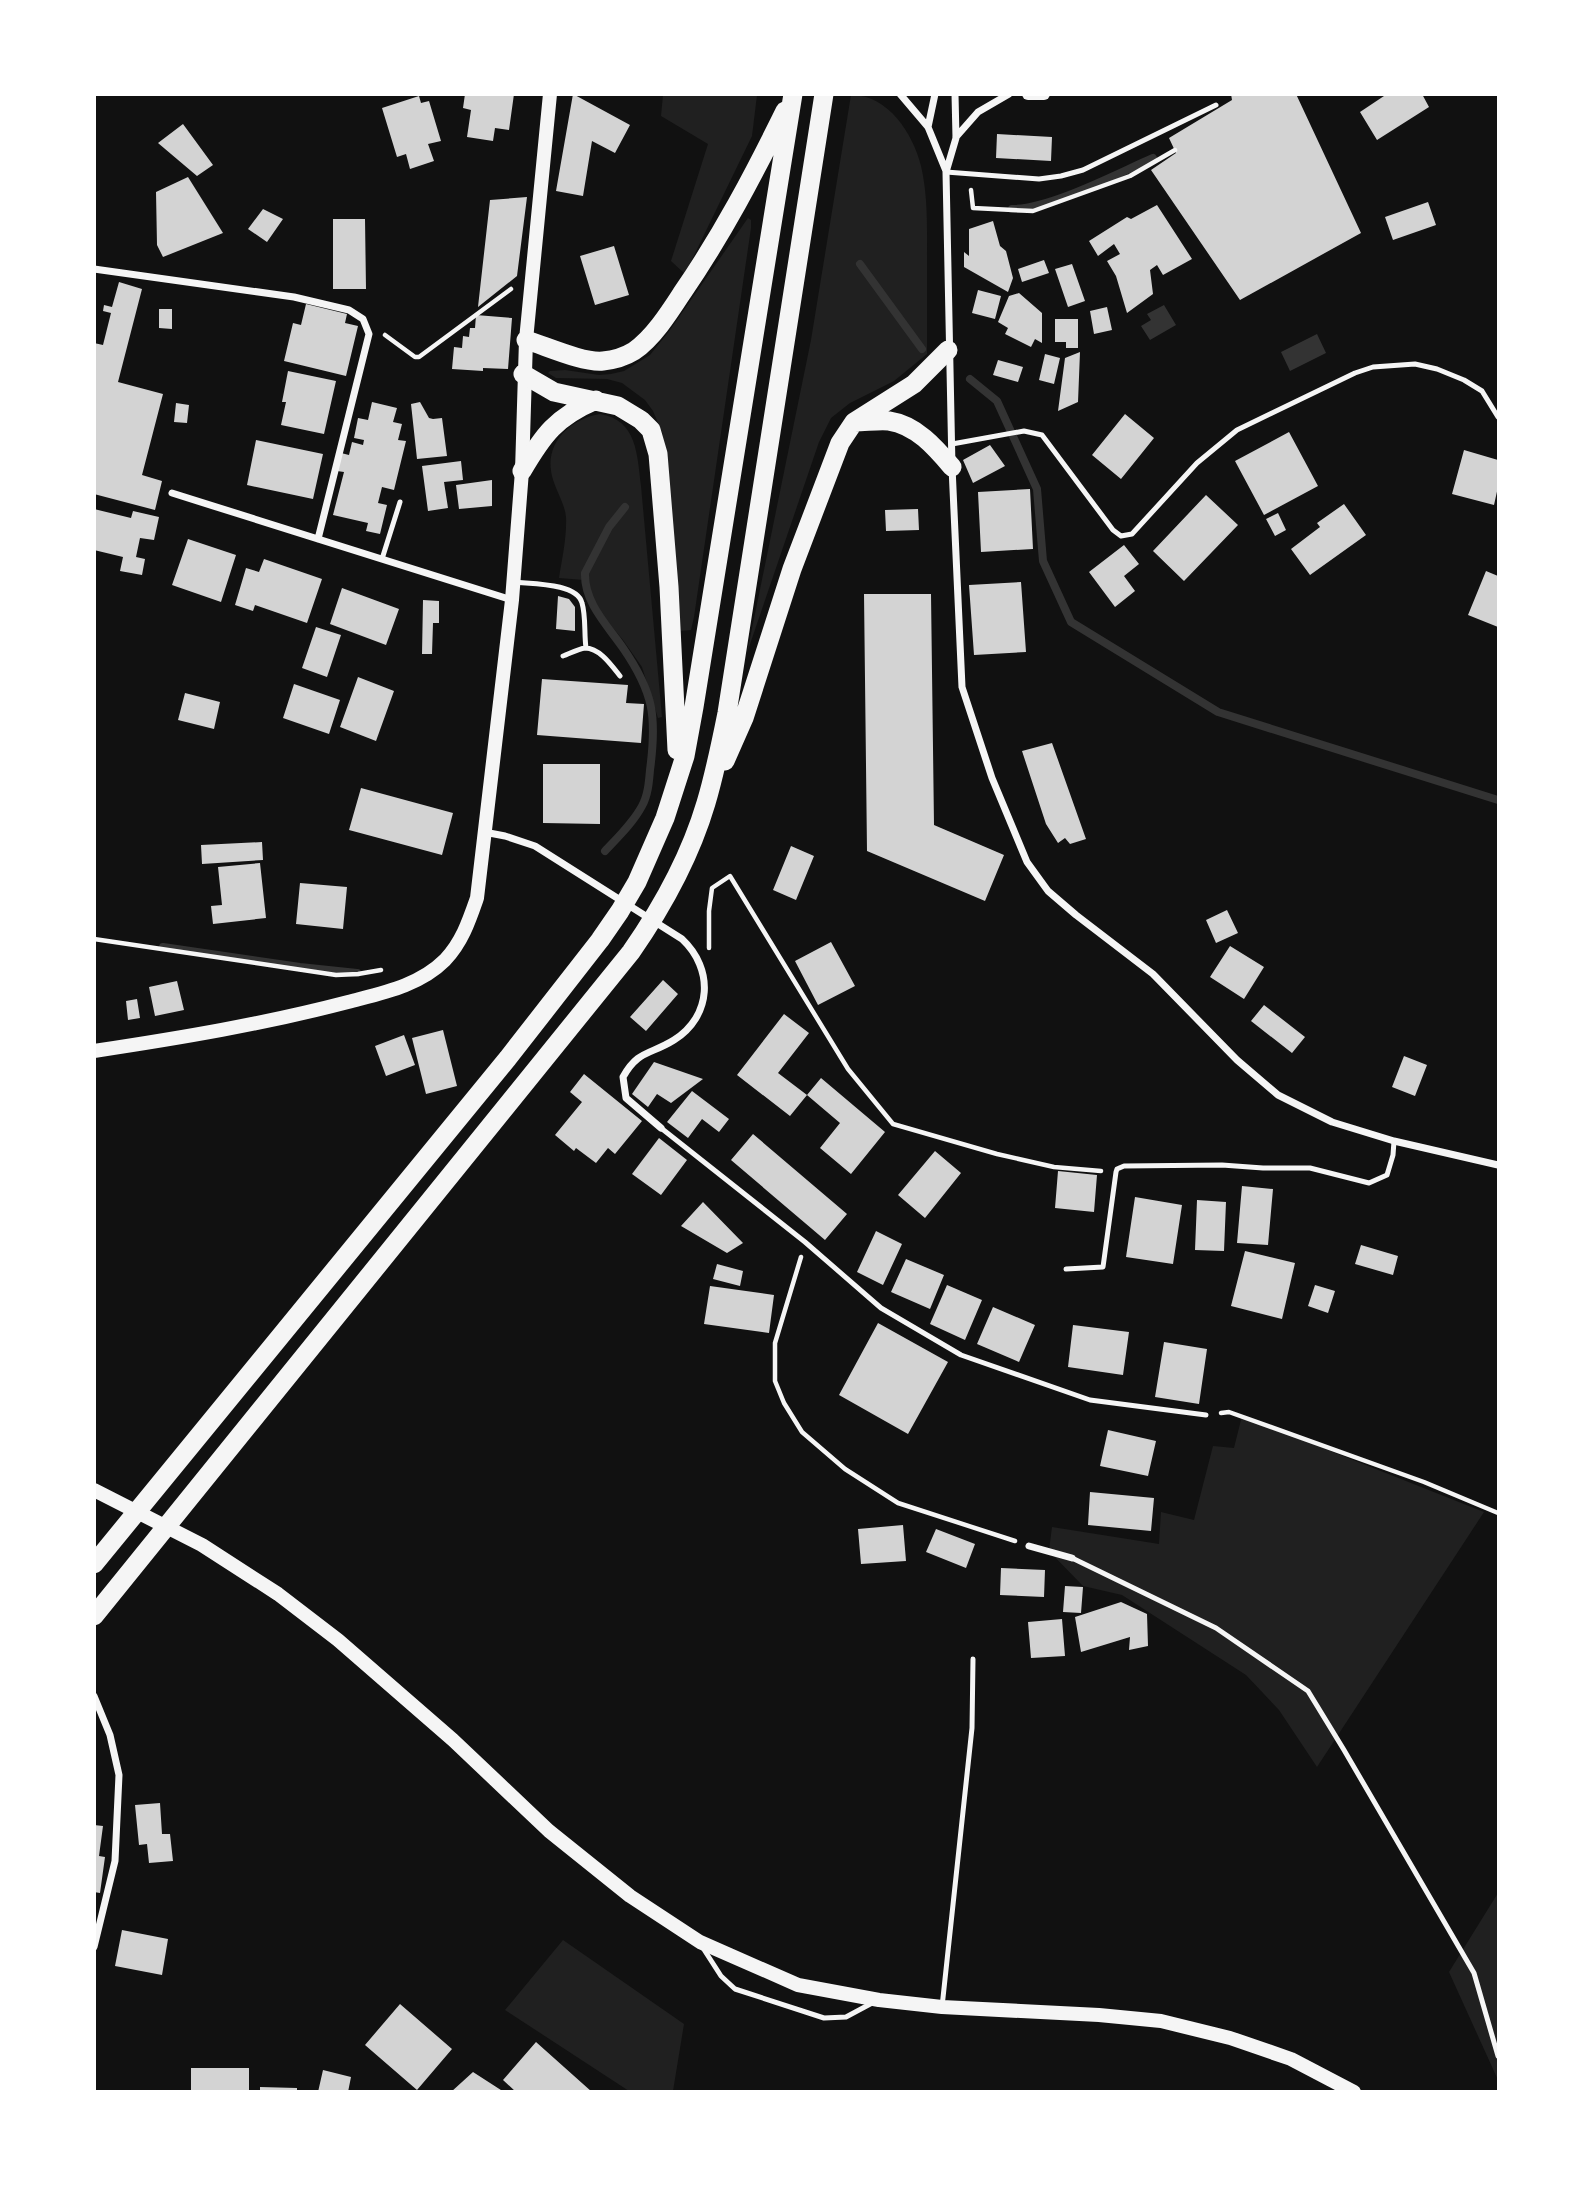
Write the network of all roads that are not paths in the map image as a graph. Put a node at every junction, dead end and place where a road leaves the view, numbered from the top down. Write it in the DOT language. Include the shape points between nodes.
graph roads {
  1 [pos="550,94"];
  2 [pos="793,94"];
  3 [pos="900,94"];
  4 [pos="935,94"];
  5 [pos="955,94"];
  6 [pos="1009,94"];
  7 [pos="1028,94"];
  8 [pos="1044,94"];
  9 [pos="823,98"];
  10 [pos="1216,105"];
  11 [pos="928,127"];
  12 [pos="956,138"];
  13 [pos="946,172"];
  14 [pos="94,270"];
  15 [pos="526,340"];
  16 [pos="948,350"];
  17 [pos="523,374"];
  18 [pos="596,400"];
  19 [pos="1499,417"];
  20 [pos="854,422"];
  21 [pos="952,444"];
  22 [pos="952,467"];
  23 [pos="522,471"];
  24 [pos="172,493"];
  25 [pos="400,502"];
  26 [pos="318,539"];
  27 [pos="382,559"];
  28 [pos="513,582"];
  29 [pos="512,600"];
  30 [pos="586,648"];
  31 [pos="563,656"];
  32 [pos="620,676"];
  33 [pos="674,793"];
  34 [pos="706,803"];
  35 [pos="483,832"];
  36 [pos="94,1051"];
  37 [pos="660,1128"];
  38 [pos="1394,1141"];
  39 [pos="1499,1165"];
  40 [pos="1066,1269"];
  41 [pos="1206,1416"];
  42 [pos="94,1490"];
  43 [pos="1029,1546"];
  44 [pos="1072,1558"];
  45 [pos="94,1564"];
  46 [pos="94,1616"];
  47 [pos="973,1659"];
  48 [pos="94,1696"];
  49 [pos="700,1942"];
  50 [pos="94,1947"];
  51 [pos="879,2000"];
  52 [pos="942,2007"];
  53 [pos="1499,2056"];
  54 [pos="1354,2091"];
  1 -- 15 [label="main road"];
  2 -- 15 [label="highway" via="709,253 645,341 633,351 602,361"];
  2 -- 33 [label="highway" via="716,583 685,756"];
  3 -- 11 [label="street"];
  4 -- 11 [label="street"];
  5 -- 12 [label="street"];
  6 -- 12 [label="street" via="978,112"];
  7 -- 8 [label="street"];
  9 -- 34 [label="highway" via="729,699"];
  10 -- 13 [label="lane" via="1083,170 1061,176 1039,179"];
  11 -- 13 [label="street"];
  12 -- 13 [label="street"];
  13 -- 16 [label="street"];
  14 -- 26 [label="street" via="294,297 349,310 363,318 369,334"];
  15 -- 17 [label="main road"];
  16 -- 20 [label="highway" via="915,384"];
  16 -- 21 [label="street"];
  17 -- 18 [label="highway" via="554,391"];
  17 -- 23 [label="main road"];
  18 -- 23 [label="highway" via="554,425"];
  18 -- 33 [label="highway" via="641,420 651,430 658,454 678,741"];
  19 -- 21 [label="lane" via="1482,391 1464,380 1415,364 1373,367 1237,430 1197,463 1132,534 1121,536 1042,435 1024,432"];
  20 -- 22 [label="highway" via="891,421 918,432"];
  20 -- 34 [label="highway" via="840,443 792,569 744,718"];
  21 -- 22 [label="street"];
  22 -- 38 [label="street" via="962,687 992,778 1027,862 1048,891 1153,974 1278,1095 1332,1122"];
  23 -- 28 [label="main road"];
  24 -- 26 [label="street"];
  25 -- 27 [label="lane"];
  26 -- 27 [label="street"];
  27 -- 29 [label="street"];
  28 -- 29 [label="main road"];
  28 -- 30 [label="lane" via="575,592 583,604"];
  29 -- 35 [label="main road"];
  30 -- 31 [label="lane"];
  30 -- 32 [label="lane" via="598,653"];
  33 -- 45 [label="highway" via="653,850 620,911 508,1058"];
  34 -- 46 [label="highway" via="681,867 631,952"];
  35 -- 36 [label="main road" via="477,898 467,928 444,961 415,981 305,1013"];
  35 -- 37 [label="street" via="535,846 682,939 698,957 706,989 701,1007 684,1032 635,1059 623,1077 626,1097"];
  37 -- 41 [label="lane" via="881,1308 961,1355 1090,1400"];
  38 -- 39 [label="street"];
  38 -- 40 [label="lane" via="1387,1175 1369,1183 1310,1168 1124,1166 1116,1172 1103,1267"];
  42 -- 49 [label="main road" via="202,1545 278,1594 453,1740 549,1831 630,1896"];
  43 -- 44 [label="street"];
  44 -- 53 [label="lane" via="1216,1628 1308,1691 1474,1973"];
  47 -- 52 [label="lane" via="972,1728"];
  48 -- 50 [label="street" via="119,1775 115,1861"];
  49 -- 51 [label="main road" via="798,1985"];
  49 -- 51 [label="lane" via="735,1989 824,2018 846,2017"];
  51 -- 52 [label="main road"];
  52 -- 54 [label="main road" via="1161,2021 1291,2059"];
}
